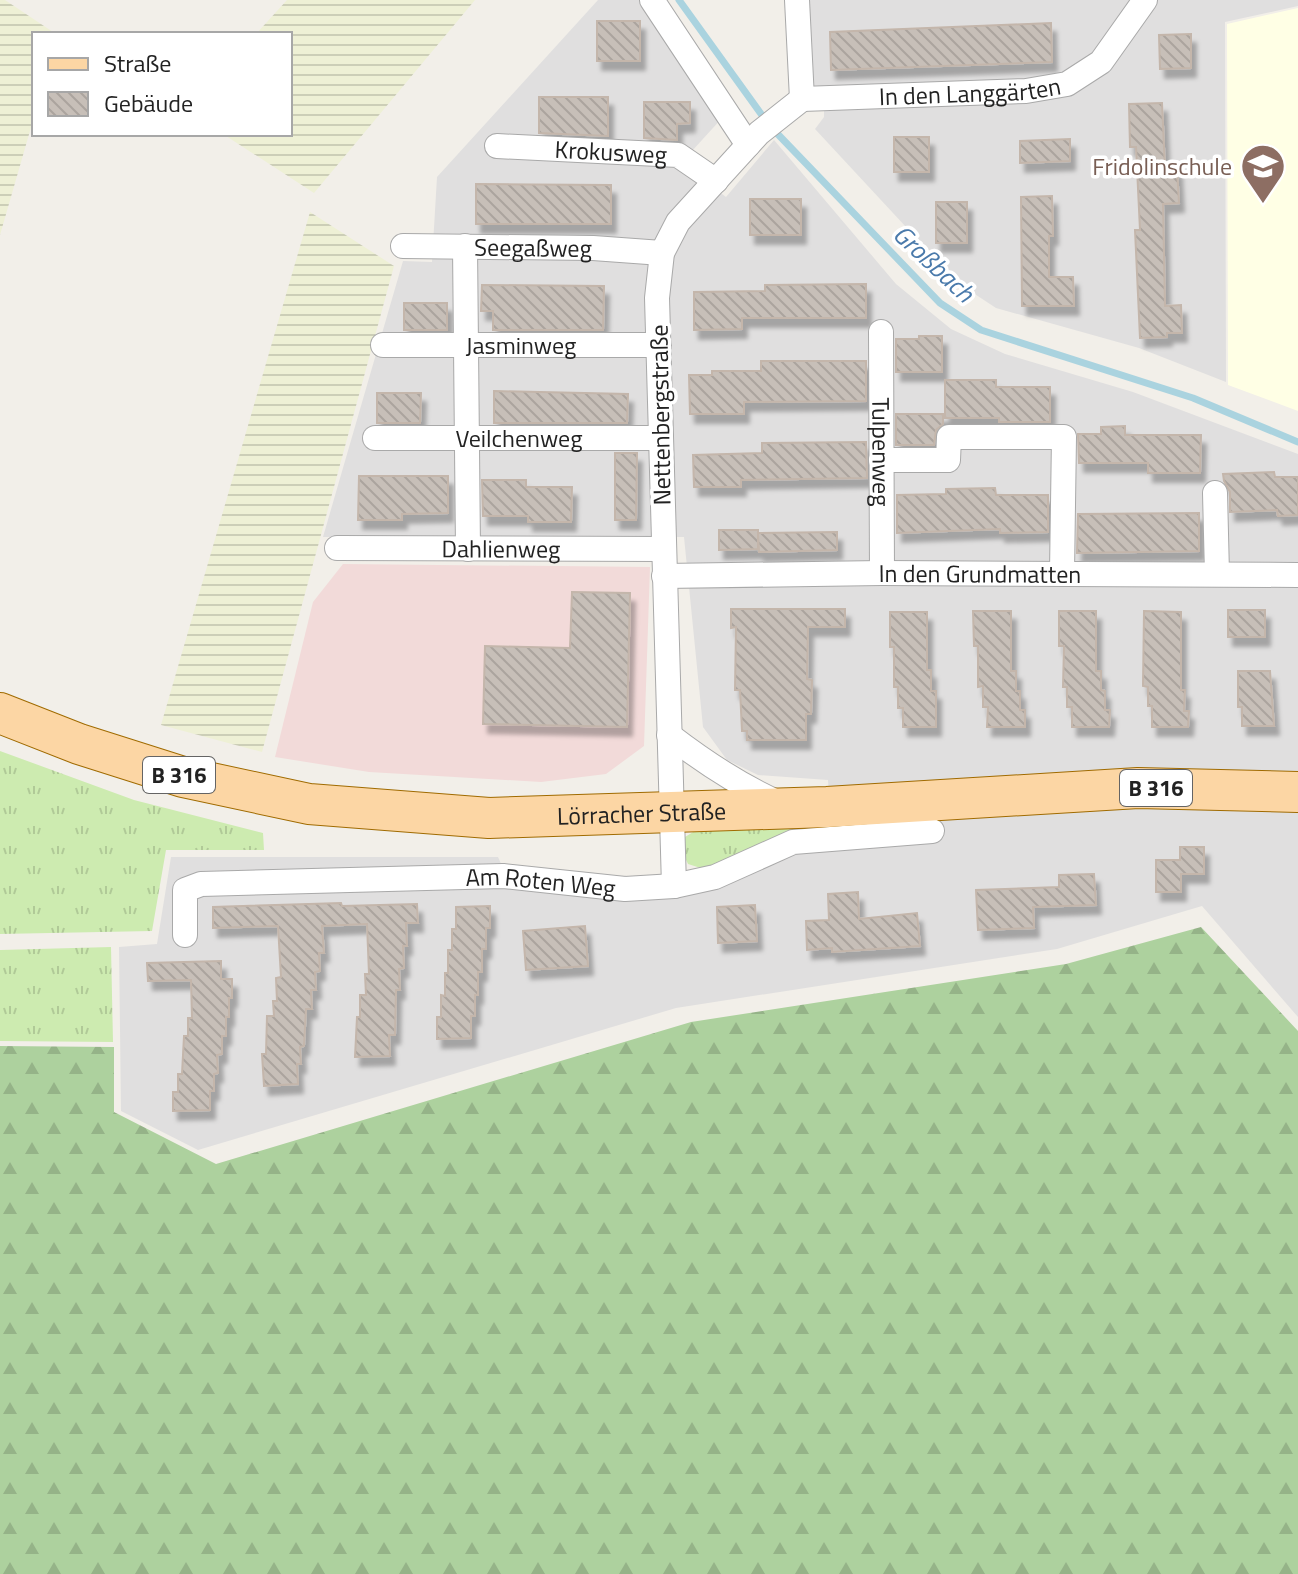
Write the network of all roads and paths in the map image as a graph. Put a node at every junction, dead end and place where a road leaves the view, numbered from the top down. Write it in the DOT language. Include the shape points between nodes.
graph roads {
  1 [pos="652,0"];
  2 [pos="797,0"];
  3 [pos="1145,0"];
  4 [pos="794,104"];
  5 [pos="754,139"];
  6 [pos="497,146"];
  7 [pos="716,181"];
  8 [pos="403,246"];
  9 [pos="465,246"];
  10 [pos="662,253"];
  11 [pos="881,332"];
  12 [pos="383,345"];
  13 [pos="659,345"];
  14 [pos="466,347"];
  15 [pos="375,438"];
  16 [pos="661,438"];
  17 [pos="467,439"];
  18 [pos="881,460"];
  19 [pos="1215,493"];
  20 [pos="337,548"];
  21 [pos="468,549"];
  22 [pos="663,549"];
  23 [pos="1062,572"];
  24 [pos="882,573"];
  25 [pos="1217,574"];
  26 [pos="1298,575"];
  27 [pos="664,576"];
  28 [pos="0,713"];
  29 [pos="669,735"];
  30 [pos="1298,792"];
  31 [pos="790,808"];
  32 [pos="670,811"];
  33 [pos="932,831"];
  34 [pos="674,886"];
  35 [pos="185,935"];
  1 -- 5 [label="street"];
  2 -- 4 [label="street"];
  3 -- 4 [label="street, In den Langgärten" via="1101,62 1067,84"];
  4 -- 5 [label="street, Nettenbergstraße"];
  5 -- 7 [label="street, Nettenbergstraße"];
  6 -- 7 [label="street, Krokusweg" via="678,155"];
  7 -- 10 [label="street, Nettenbergstraße" via="678,222"];
  8 -- 9 [label="street, Seegaßweg"];
  9 -- 10 [label="street, Seegaßweg"];
  9 -- 14 [label="street"];
  10 -- 13 [label="street, Nettenbergstraße"];
  11 -- 18 [label="street, Tulpenweg"];
  12 -- 14 [label="street, Jasminweg"];
  13 -- 14 [label="street, Jasminweg"];
  13 -- 16 [label="street, Nettenbergstraße"];
  14 -- 17 [label="street"];
  15 -- 17 [label="street, Veilchenweg"];
  16 -- 17 [label="street, Veilchenweg"];
  16 -- 22 [label="street, Nettenbergstraße"];
  17 -- 21 [label="street"];
  18 -- 23 [label="street" via="948,460 949,437 1064,437"];
  18 -- 24 [label="street, Tulpenweg"];
  19 -- 25 [label="street"];
  20 -- 21 [label="street, Dahlienweg"];
  21 -- 22 [label="street, Dahlienweg"];
  22 -- 27 [label="street, Nettenbergstraße"];
  23 -- 24 [label="street, In den Grundmatten"];
  23 -- 25 [label="street, In den Grundmatten"];
  24 -- 27 [label="street, In den Grundmatten"];
  25 -- 26 [label="street, In den Grundmatten"];
  27 -- 29 [label="street, Nettenbergstraße"];
  28 -- 32 [label="main road, Lörracher Straße / B 316" via="183,777 309,804 489,818"];
  29 -- 31 [label="street" via="747,789"];
  29 -- 32 [label="street, Nettenbergstraße"];
  30 -- 31 [label="main road, Lörracher Straße / B 316" via="1138,788"];
  31 -- 32 [label="main road, Lörracher Straße / B 316"];
  32 -- 34 [label="street, Nettenbergstraße"];
  33 -- 34 [label="street, Am Roten Weg" via="793,842 715,877"];
  34 -- 35 [label="street, Am Roten Weg" via="625,889 503,876 201,884 185,890"];
}
